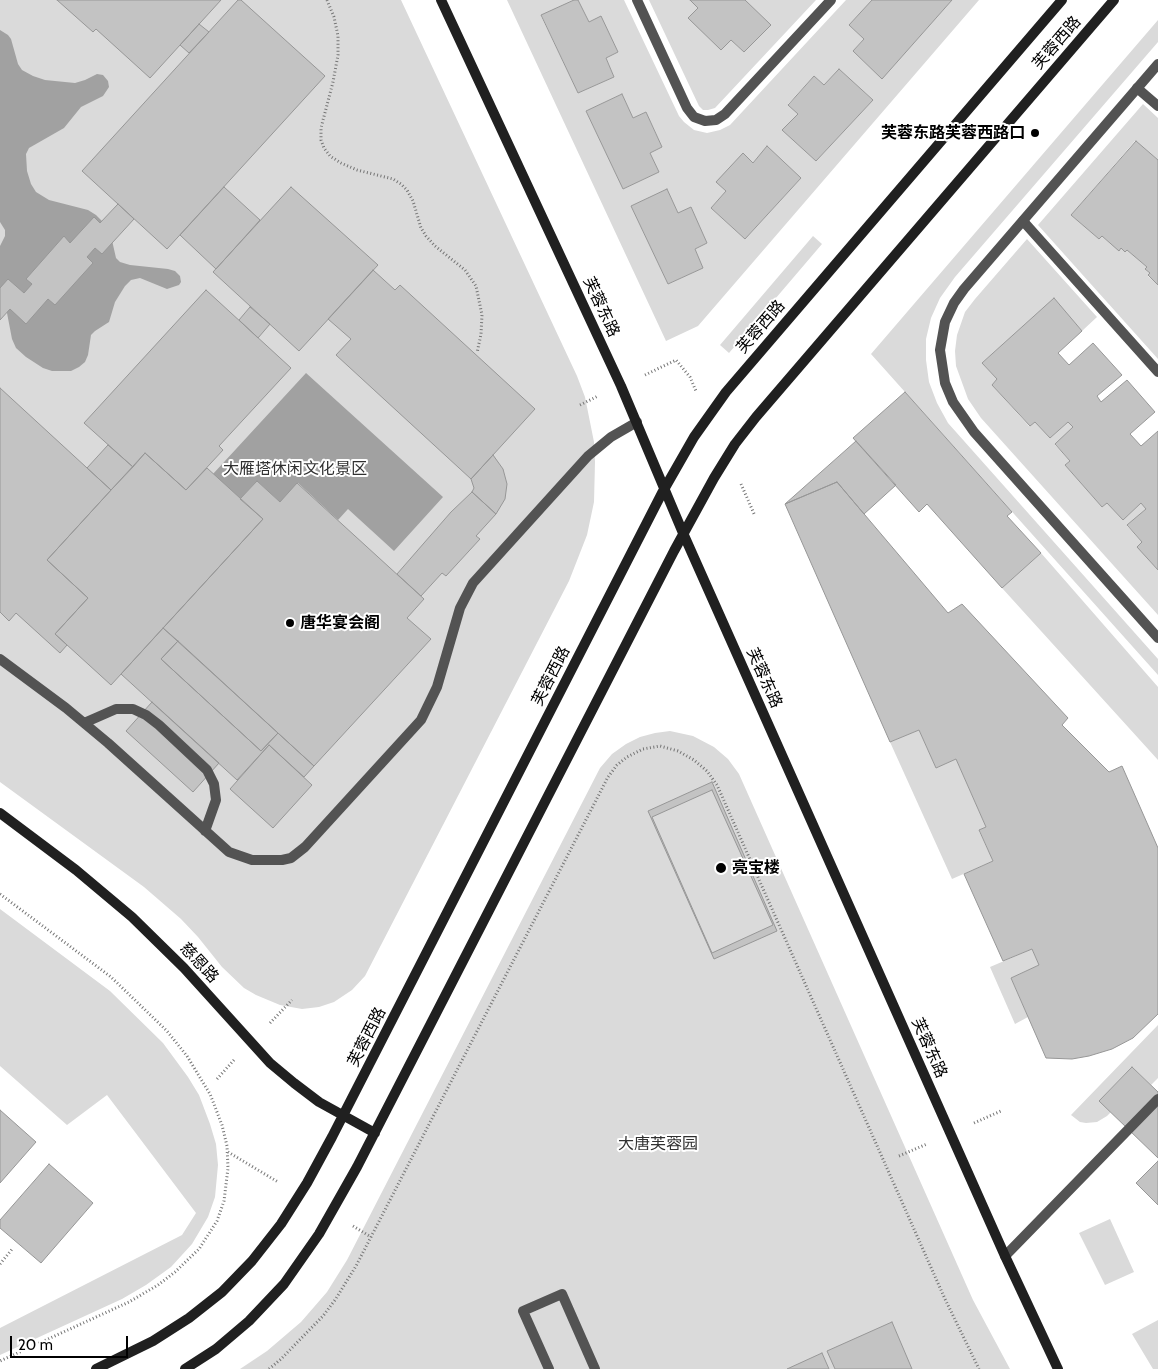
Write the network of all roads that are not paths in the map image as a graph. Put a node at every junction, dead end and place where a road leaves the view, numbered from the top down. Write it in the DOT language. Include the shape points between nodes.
graph roads {
  1 [pos="441,0"];
  2 [pos="637,0"];
  3 [pos="831,0"];
  4 [pos="1062,0"];
  5 [pos="1114,0"];
  6 [pos="1158,64"];
  7 [pos="1137,88"];
  8 [pos="1158,106"];
  9 [pos="1022,221"];
  10 [pos="1158,372"];
  11 [pos="637,422"];
  12 [pos="665,488"];
  13 [pos="683,533"];
  14 [pos="1158,638"];
  15 [pos="0,659"];
  16 [pos="84,723"];
  17 [pos="0,813"];
  18 [pos="205,831"];
  19 [pos="1158,1099"];
  20 [pos="343,1116"];
  21 [pos="375,1133"];
  22 [pos="1005,1256"];
  23 [pos="96,1369"];
  24 [pos="185,1369"];
  25 [pos="549,1369"];
  26 [pos="595,1369"];
  27 [pos="1058,1369"];
  1 -- 11 [label="main road, 芙蓉东路"];
  2 -- 3 [label="street" via="687,108 705,121 716,120 725,114"];
  4 -- 12 [label="main road, 芙蓉西路" via="726,392 694,437"];
  5 -- 13 [label="main road, 芙蓉西路" via="756,417 735,444"];
  6 -- 7 [label="street"];
  7 -- 8 [label="street"];
  7 -- 9 [label="street"];
  9 -- 10 [label="street"];
  9 -- 14 [label="street" via="954,303 945,322 940,350 945,383 953,402 974,432"];
  11 -- 12 [label="main road, 芙蓉东路"];
  11 -- 18 [label="street" via="588,456 473,583 460,608 437,687 421,720 299,853 282,860 252,860 229,852"];
  12 -- 13 [label="main road, 芙蓉东路"];
  12 -- 20 [label="main road, 芙蓉西路"];
  13 -- 21 [label="main road, 芙蓉西路"];
  13 -- 22 [label="main road, 芙蓉东路"];
  15 -- 16 [label="street"];
  16 -- 18 [label="street"];
  16 -- 18 [label="street" via="116,709 133,709 159,725 207,770 214,784 216,800"];
  17 -- 20 [label="main road, 慈恩路" via="132,917 184,968 270,1063"];
  19 -- 22 [label="street"];
  20 -- 21 [label="main road, 慈恩路"];
  20 -- 23 [label="main road, 芙蓉西路" via="281,1224 222,1292 153,1341"];
  21 -- 24 [label="main road, 芙蓉西路" via="319,1234 284,1284 249,1321"];
  22 -- 27 [label="main road, 芙蓉东路"];
  25 -- 26 [label="street" via="523,1311 562,1294"];
}
